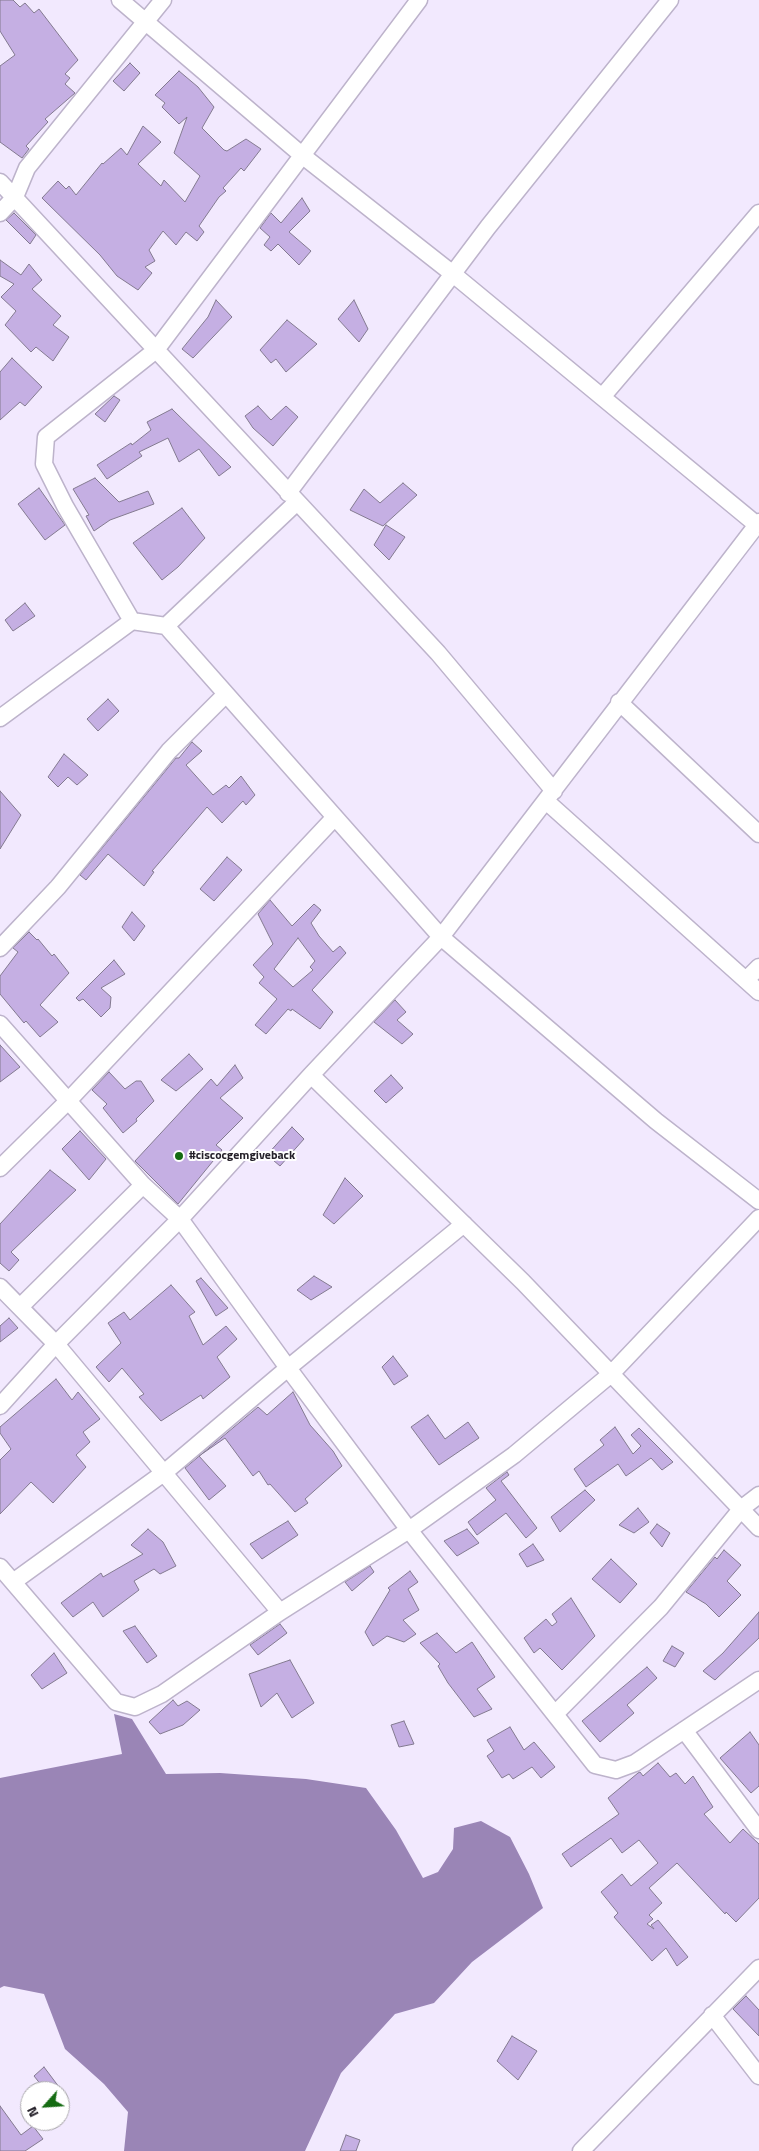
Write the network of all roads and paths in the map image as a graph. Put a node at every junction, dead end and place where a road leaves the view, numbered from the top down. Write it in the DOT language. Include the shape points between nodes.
graph roads {
  1 [pos="120,0"];
  2 [pos="163,0"];
  3 [pos="419,0"];
  4 [pos="670,0"];
  5 [pos="145,21"];
  6 [pos="303,156"];
  7 [pos="0,182"];
  8 [pos="14,197"];
  9 [pos="0,213"];
  10 [pos="759,213"];
  11 [pos="453,274"];
  12 [pos="156,350"];
  13 [pos="602,397"];
  14 [pos="293,497"];
  15 [pos="758,523"];
  16 [pos="132,621"];
  17 [pos="166,626"];
  18 [pos="226,694"];
  19 [pos="619,702"];
  20 [pos="0,718"];
  21 [pos="550,796"];
  22 [pos="335,817"];
  23 [pos="759,834"];
  24 [pos="441,937"];
  25 [pos="0,948"];
  26 [pos="759,967"];
  27 [pos="746,980"];
  28 [pos="759,992"];
  29 [pos="0,1024"];
  30 [pos="311,1075"];
  31 [pos="68,1101"];
  32 [pos="0,1168"];
  33 [pos="143,1185"];
  34 [pos="759,1201"];
  35 [pos="759,1218"];
  36 [pos="180,1219"];
  37 [pos="464,1224"];
  38 [pos="0,1287"];
  39 [pos="20,1306"];
  40 [pos="56,1344"];
  41 [pos="288,1368"];
  42 [pos="611,1374"];
  43 [pos="0,1406"];
  44 [pos="166,1472"];
  45 [pos="759,1495"];
  46 [pos="742,1508"];
  47 [pos="759,1528"];
  48 [pos="409,1530"];
  49 [pos="0,1568"];
  50 [pos="13,1582"];
  51 [pos="280,1612"];
  52 [pos="759,1680"];
  53 [pos="555,1714"];
  54 [pos="684,1730"];
  55 [pos="759,1830"];
  56 [pos="759,1968"];
  57 [pos="712,2015"];
  58 [pos="759,2076"];
  59 [pos="581,2151"];
  1 -- 5 [label="street"];
  2 -- 5 [label="street"];
  3 -- 6 [label="street"];
  4 -- 11 [label="street"];
  5 -- 6 [label="street"];
  5 -- 8 [label="street" via="27,168"];
  6 -- 11 [label="street"];
  6 -- 12 [label="street"];
  7 -- 8 [label="street"];
  8 -- 9 [label="street"];
  8 -- 12 [label="street"];
  10 -- 13 [label="street"];
  11 -- 13 [label="street"];
  11 -- 14 [label="street"];
  12 -- 14 [label="street"];
  12 -- 16 [label="street" via="46,437 44,464"];
  13 -- 15 [label="street"];
  14 -- 17 [label="street"];
  14 -- 21 [label="street" via="438,653"];
  15 -- 19 [label="street"];
  16 -- 17 [label="street"];
  16 -- 20 [label="street"];
  17 -- 18 [label="street"];
  18 -- 22 [label="street"];
  18 -- 25 [label="street" via="168,751 58,887"];
  19 -- 21 [label="street"];
  19 -- 23 [label="street"];
  21 -- 24 [label="street"];
  21 -- 27 [label="street"];
  22 -- 24 [label="street"];
  22 -- 31 [label="street"];
  24 -- 30 [label="street"];
  24 -- 34 [label="street" via="656,1121"];
  26 -- 27 [label="street"];
  27 -- 28 [label="street"];
  29 -- 31 [label="street"];
  30 -- 36 [label="street"];
  30 -- 37 [label="street"];
  31 -- 32 [label="street"];
  31 -- 33 [label="street"];
  33 -- 36 [label="street"];
  33 -- 39 [label="street"];
  35 -- 42 [label="street"];
  36 -- 40 [label="street"];
  36 -- 41 [label="street"];
  37 -- 41 [label="street"];
  37 -- 42 [label="street"];
  38 -- 39 [label="street"];
  39 -- 40 [label="street"];
  40 -- 43 [label="street"];
  40 -- 44 [label="street"];
  41 -- 44 [label="street"];
  41 -- 48 [label="street"];
  42 -- 46 [label="street"];
  42 -- 48 [label="street" via="514,1455"];
  44 -- 50 [label="street"];
  44 -- 51 [label="street"];
  45 -- 46 [label="street"];
  46 -- 47 [label="street"];
  46 -- 53 [label="street" via="661,1608"];
  48 -- 51 [label="street"];
  48 -- 53 [label="street"];
  49 -- 50 [label="street"];
  50 -- 51 [label="street" via="116,1702 135,1707 162,1694"];
  52 -- 54 [label="street"];
  53 -- 54 [label="street" via="595,1765 616,1770 635,1762"];
  54 -- 55 [label="street"];
  56 -- 57 [label="street"];
  57 -- 58 [label="street"];
  57 -- 59 [label="street"];
}
